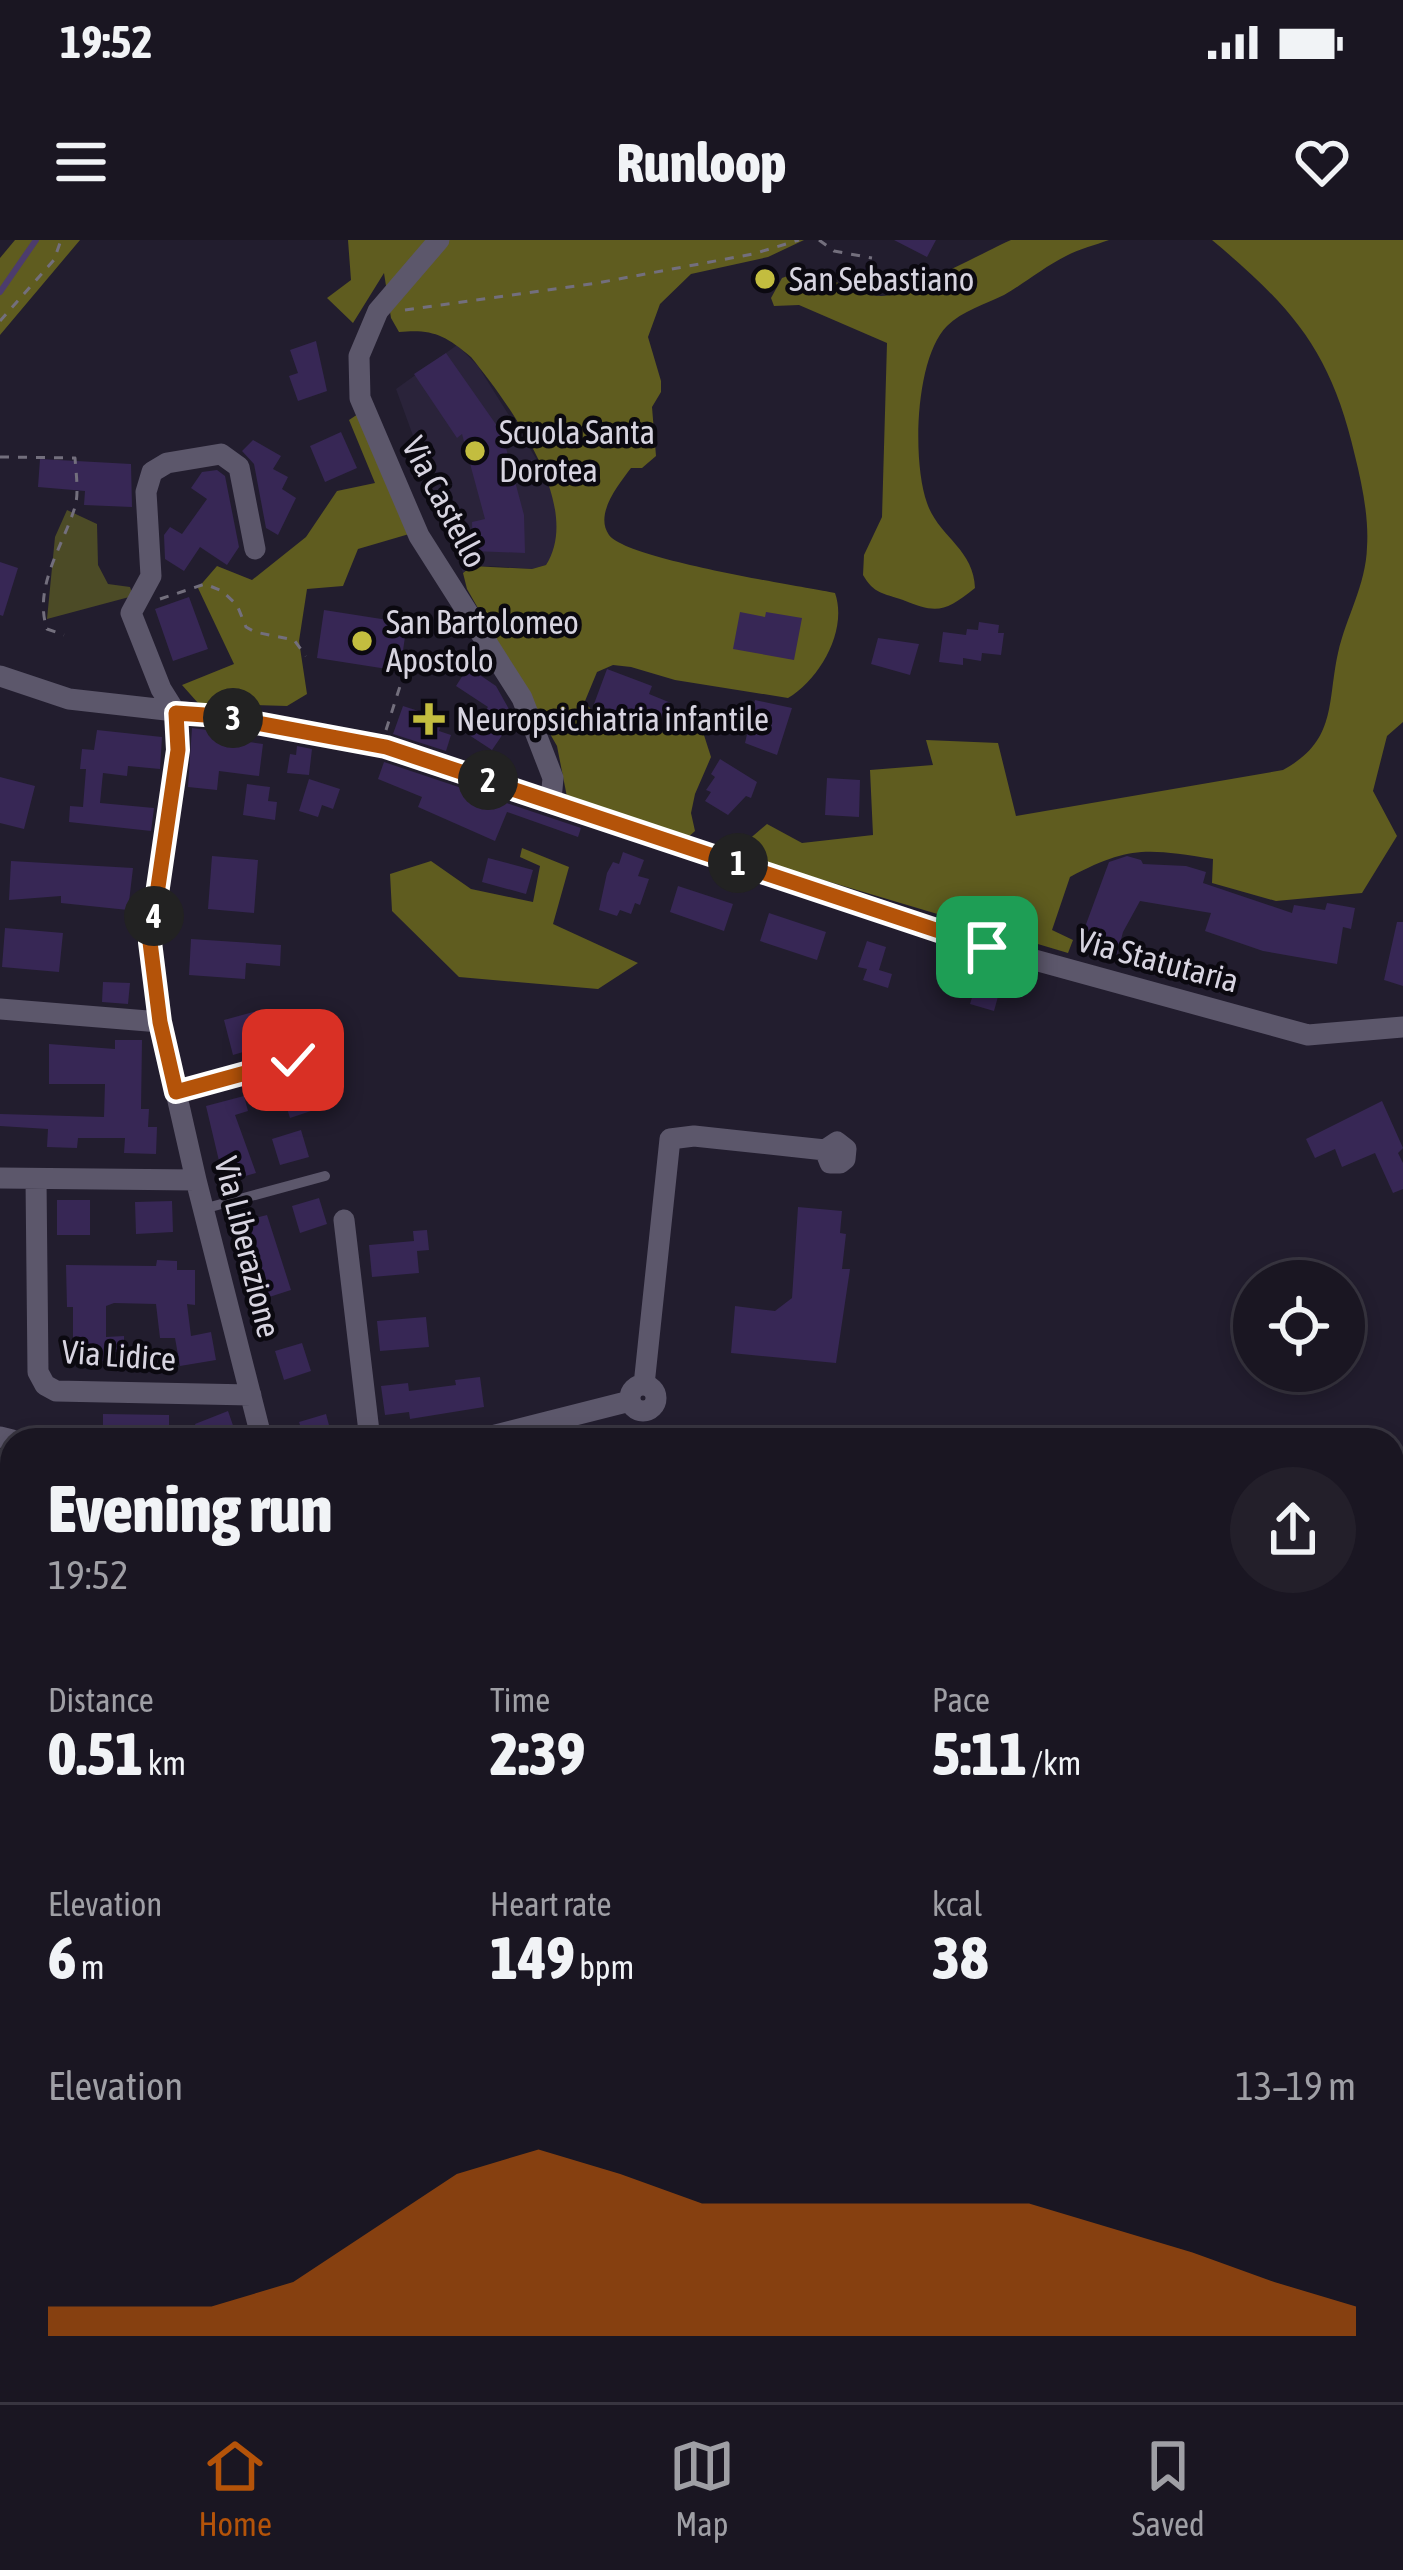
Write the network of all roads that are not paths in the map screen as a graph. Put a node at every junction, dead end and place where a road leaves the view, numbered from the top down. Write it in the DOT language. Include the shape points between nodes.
graph roads {
  1 [pos="439,240"];
  2 [pos="255,549"];
  3 [pos="0,676"];
  4 [pos="176,713"];
  5 [pos="551,800"];
  6 [pos="0,1009"];
  7 [pos="160,1022"];
  8 [pos="1403,1027"];
  9 [pos="293,1060"];
  10 [pos="176,1092"];
  11 [pos="825,1150"];
  12 [pos="325,1176"];
  13 [pos="0,1178"];
  14 [pos="35,1179"];
  15 [pos="196,1180"];
  16 [pos="203,1209"];
  17 [pos="344,1220"];
  18 [pos="251,1394"];
  19 [pos="259,1428"];
  20 [pos="369,1428"];
  21 [pos="517,1428"];
  1 -- 5 [label="street, Via Castello" via="378,310 357,369 366,415 418,536 522,698 554,778"];
  2 -- 4 [label="street" via="239,467 221,454 152,472 151,576 130,613"];
  3 -- 4 [label="street, Via Statutaria" via="69,699"];
  4 -- 5 [label="street, Via Statutaria" via="381,746"];
  4 -- 7 [label="street, Via Liberazione" via="178,750 150,942"];
  5 -- 8 [label="street, Via Statutaria" via="987,947 1308,1035"];
  6 -- 7 [label="street"];
  7 -- 10 [label="street, Via Liberazione"];
  9 -- 10 [label="lane"];
  10 -- 15 [label="street, Via Liberazione"];
  11 -- 21 [label="street" via="670,1139 637,1393"];
  12 -- 16 [label="lane"];
  13 -- 14 [label="street"];
  14 -- 15 [label="street"];
  14 -- 18 [label="street, Via Lidice" via="38,1372 46,1385"];
  15 -- 16 [label="street, Via Liberazione"];
  16 -- 18 [label="street, Via Liberazione"];
  17 -- 20 [label="street"];
  18 -- 19 [label="street, Via Liberazione"];
}
